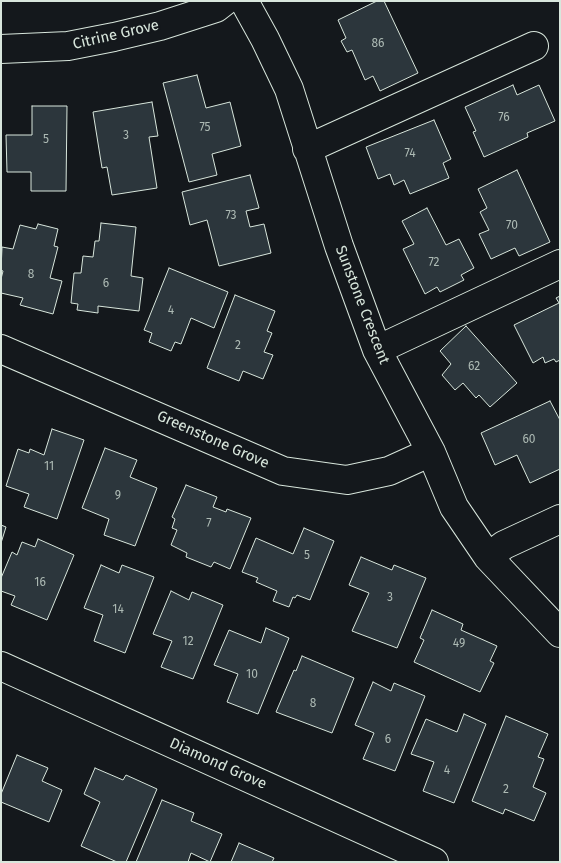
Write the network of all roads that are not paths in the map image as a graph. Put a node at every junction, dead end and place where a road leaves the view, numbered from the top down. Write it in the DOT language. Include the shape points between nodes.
graph roads {
  1 [pos="225,1"];
  2 [pos="244,1"];
  3 [pos="534,46"];
  4 [pos="1,49"];
  5 [pos="307,149"];
  6 [pos="560,264"];
  7 [pos="1,349"];
  8 [pos="377,350"];
  9 [pos="431,452"];
  10 [pos="560,519"];
  11 [pos="488,557"];
  12 [pos="560,633"];
  13 [pos="1,666"];
  14 [pos="434,862"];
  1 -- 4 [label="street, Citrine Grove" via="216,8 114,37 68,46"];
  2 -- 5 [label="street, Sunstone Crescent" via="289,89"];
  3 -- 5 [label="street"];
  5 -- 8 [label="street, Sunstone Crescent"];
  6 -- 8 [label="street"];
  7 -- 9 [label="street, Greenstone Grove" via="283,470 347,480 388,471"];
  8 -- 9 [label="street, Sunstone Crescent"];
  9 -- 11 [label="street, Sunstone Crescent" via="454,507"];
  10 -- 11 [label="street" via="504,545"];
  11 -- 12 [label="street, Sunstone Crescent"];
  13 -- 14 [label="street, Diamond Grove"];
}
